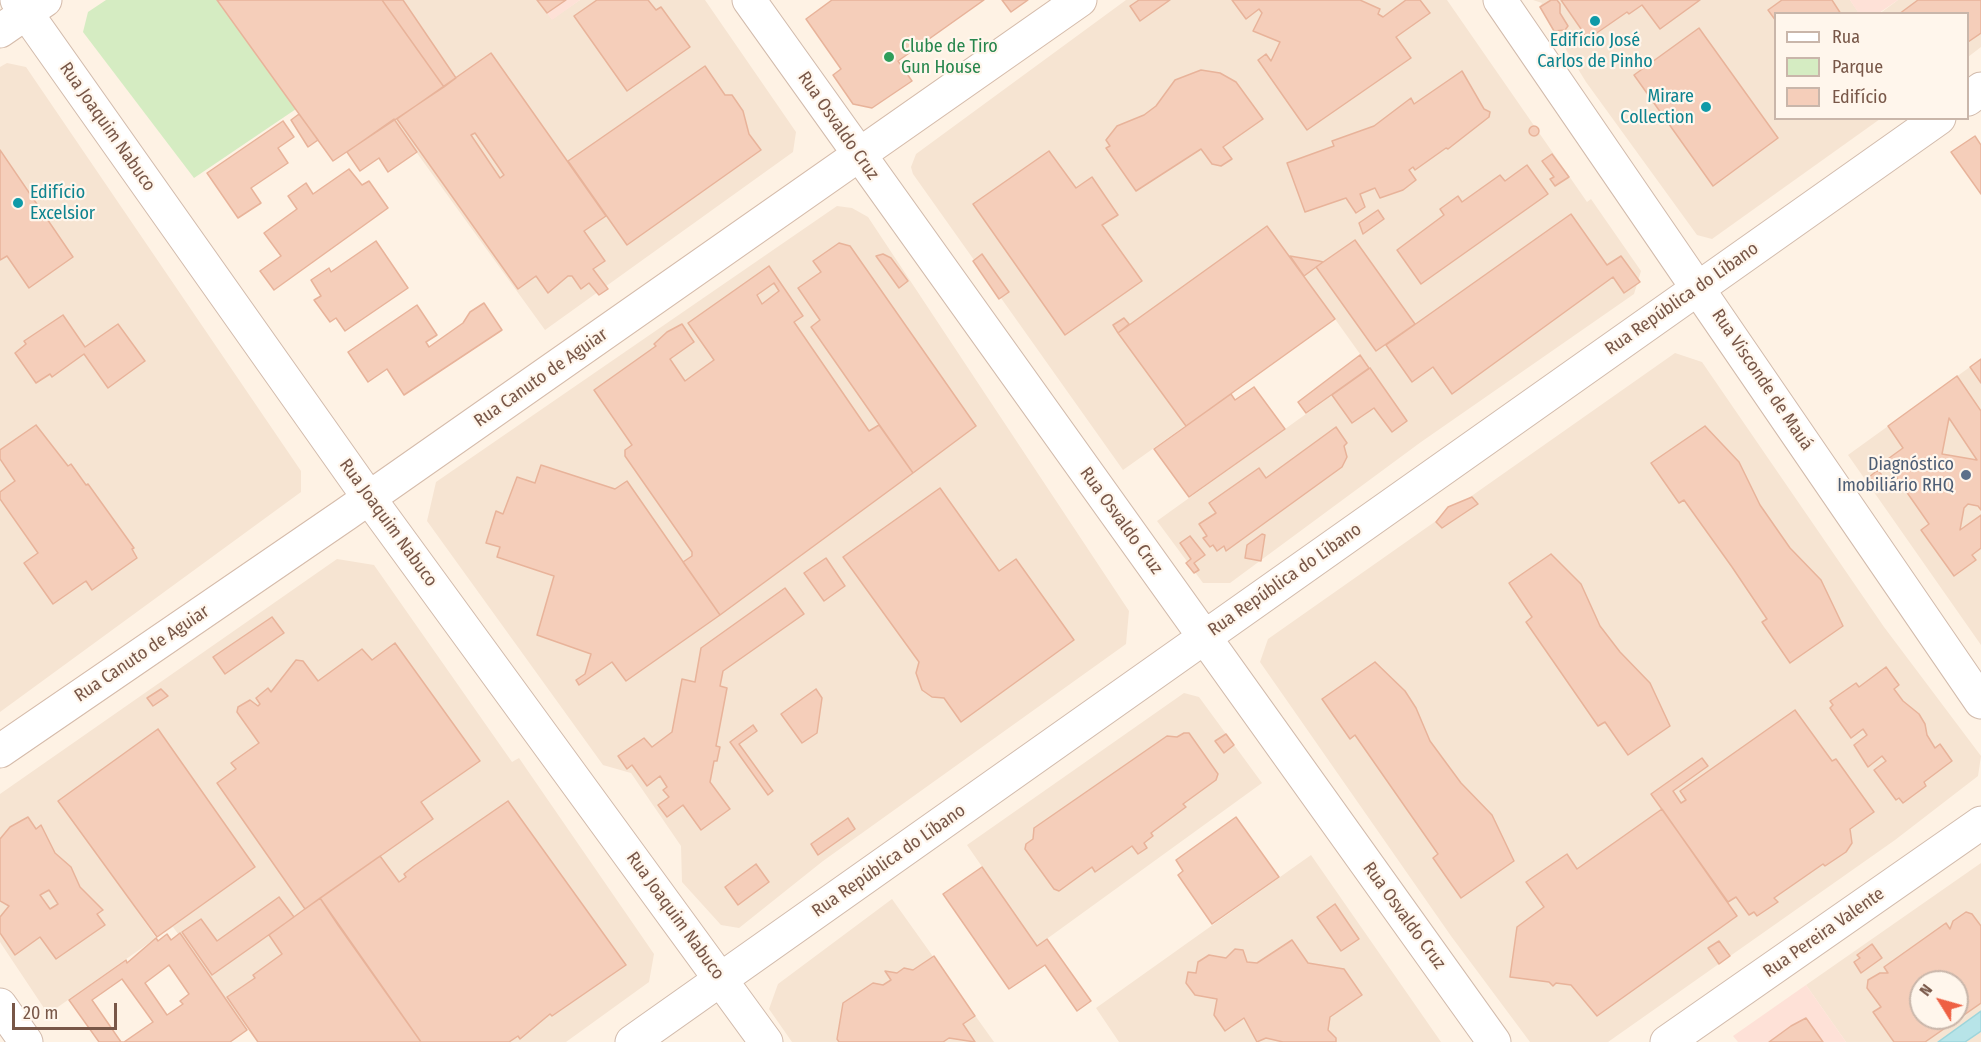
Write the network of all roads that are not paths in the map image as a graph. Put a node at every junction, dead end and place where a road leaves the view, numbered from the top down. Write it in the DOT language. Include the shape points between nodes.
graph roads {
  1 [pos="749,0"];
  2 [pos="1080,0"];
  3 [pos="1500,0"];
  4 [pos="22,11"];
  5 [pos="1981,89"];
  6 [pos="1969,98"];
  7 [pos="1936,120"];
  8 [pos="859,154"];
  9 [pos="1698,287"];
  10 [pos="369,498"];
  11 [pos="1204,637"];
  12 [pos="1981,702"];
  13 [pos="0,751"];
  14 [pos="1981,823"];
  15 [pos="721,978"];
  16 [pos="0,1005"];
  17 [pos="27,1042"];
  18 [pos="632,1042"];
  19 [pos="766,1042"];
  20 [pos="1494,1042"];
  21 [pos="1667,1042"];
  1 -- 8 [label="street, Rua Osvaldo Cruz"];
  2 -- 8 [label="street, Rua Canuto de Aguiar"];
  3 -- 9 [label="street, Rua Visconde de Mauá"];
  4 -- 10 [label="street, Rua Joaquim Nabuco"];
  5 -- 6 [label="street"];
  7 -- 9 [label="street, Rua República do Líbano"];
  8 -- 10 [label="street, Rua Canuto de Aguiar"];
  8 -- 11 [label="street, Rua Osvaldo Cruz"];
  9 -- 11 [label="street, Rua República do Líbano"];
  9 -- 12 [label="street, Rua Visconde de Mauá"];
  10 -- 13 [label="street, Rua Canuto de Aguiar"];
  10 -- 15 [label="street, Rua Joaquim Nabuco"];
  11 -- 15 [label="street, Rua República do Líbano"];
  11 -- 20 [label="street, Rua Osvaldo Cruz"];
  14 -- 21 [label="street, Rua Pereira Valente"];
  15 -- 18 [label="street, Rua República do Líbano"];
  15 -- 19 [label="street, Rua Joaquim Nabuco"];
  16 -- 17 [label="street"];
}
